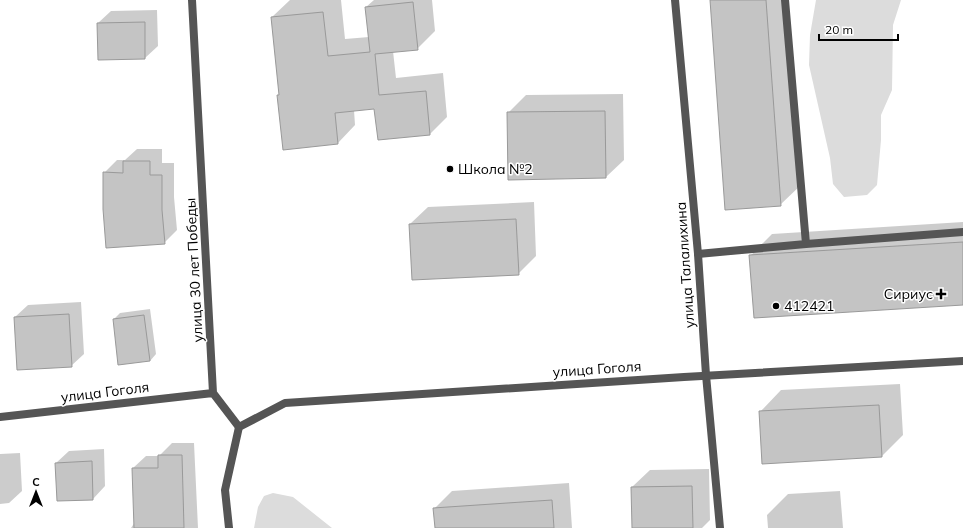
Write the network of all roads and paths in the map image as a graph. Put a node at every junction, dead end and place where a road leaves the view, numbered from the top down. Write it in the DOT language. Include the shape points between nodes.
graph roads {
  1 [pos="192,0"];
  2 [pos="675,0"];
  3 [pos="785,0"];
  4 [pos="963,232"];
  5 [pos="806,244"];
  6 [pos="698,254"];
  7 [pos="963,361"];
  8 [pos="706,376"];
  9 [pos="213,392"];
  10 [pos="0,417"];
  11 [pos="239,428"];
  12 [pos="229,528"];
  13 [pos="720,528"];
  1 -- 9 [label="street, улица 30 лет Победы"];
  2 -- 6 [label="street, улица Талалихина"];
  3 -- 5 [label="street"];
  4 -- 5 [label="street"];
  5 -- 6 [label="street"];
  6 -- 8 [label="street, улица Талалихина"];
  7 -- 8 [label="street, улица Гоголя"];
  8 -- 11 [label="street, улица Гоголя" via="285,403"];
  8 -- 13 [label="street, улица Талалихина"];
  9 -- 10 [label="street, улица Гоголя"];
  9 -- 11 [label="street"];
  11 -- 12 [label="street" via="225,490"];
}
